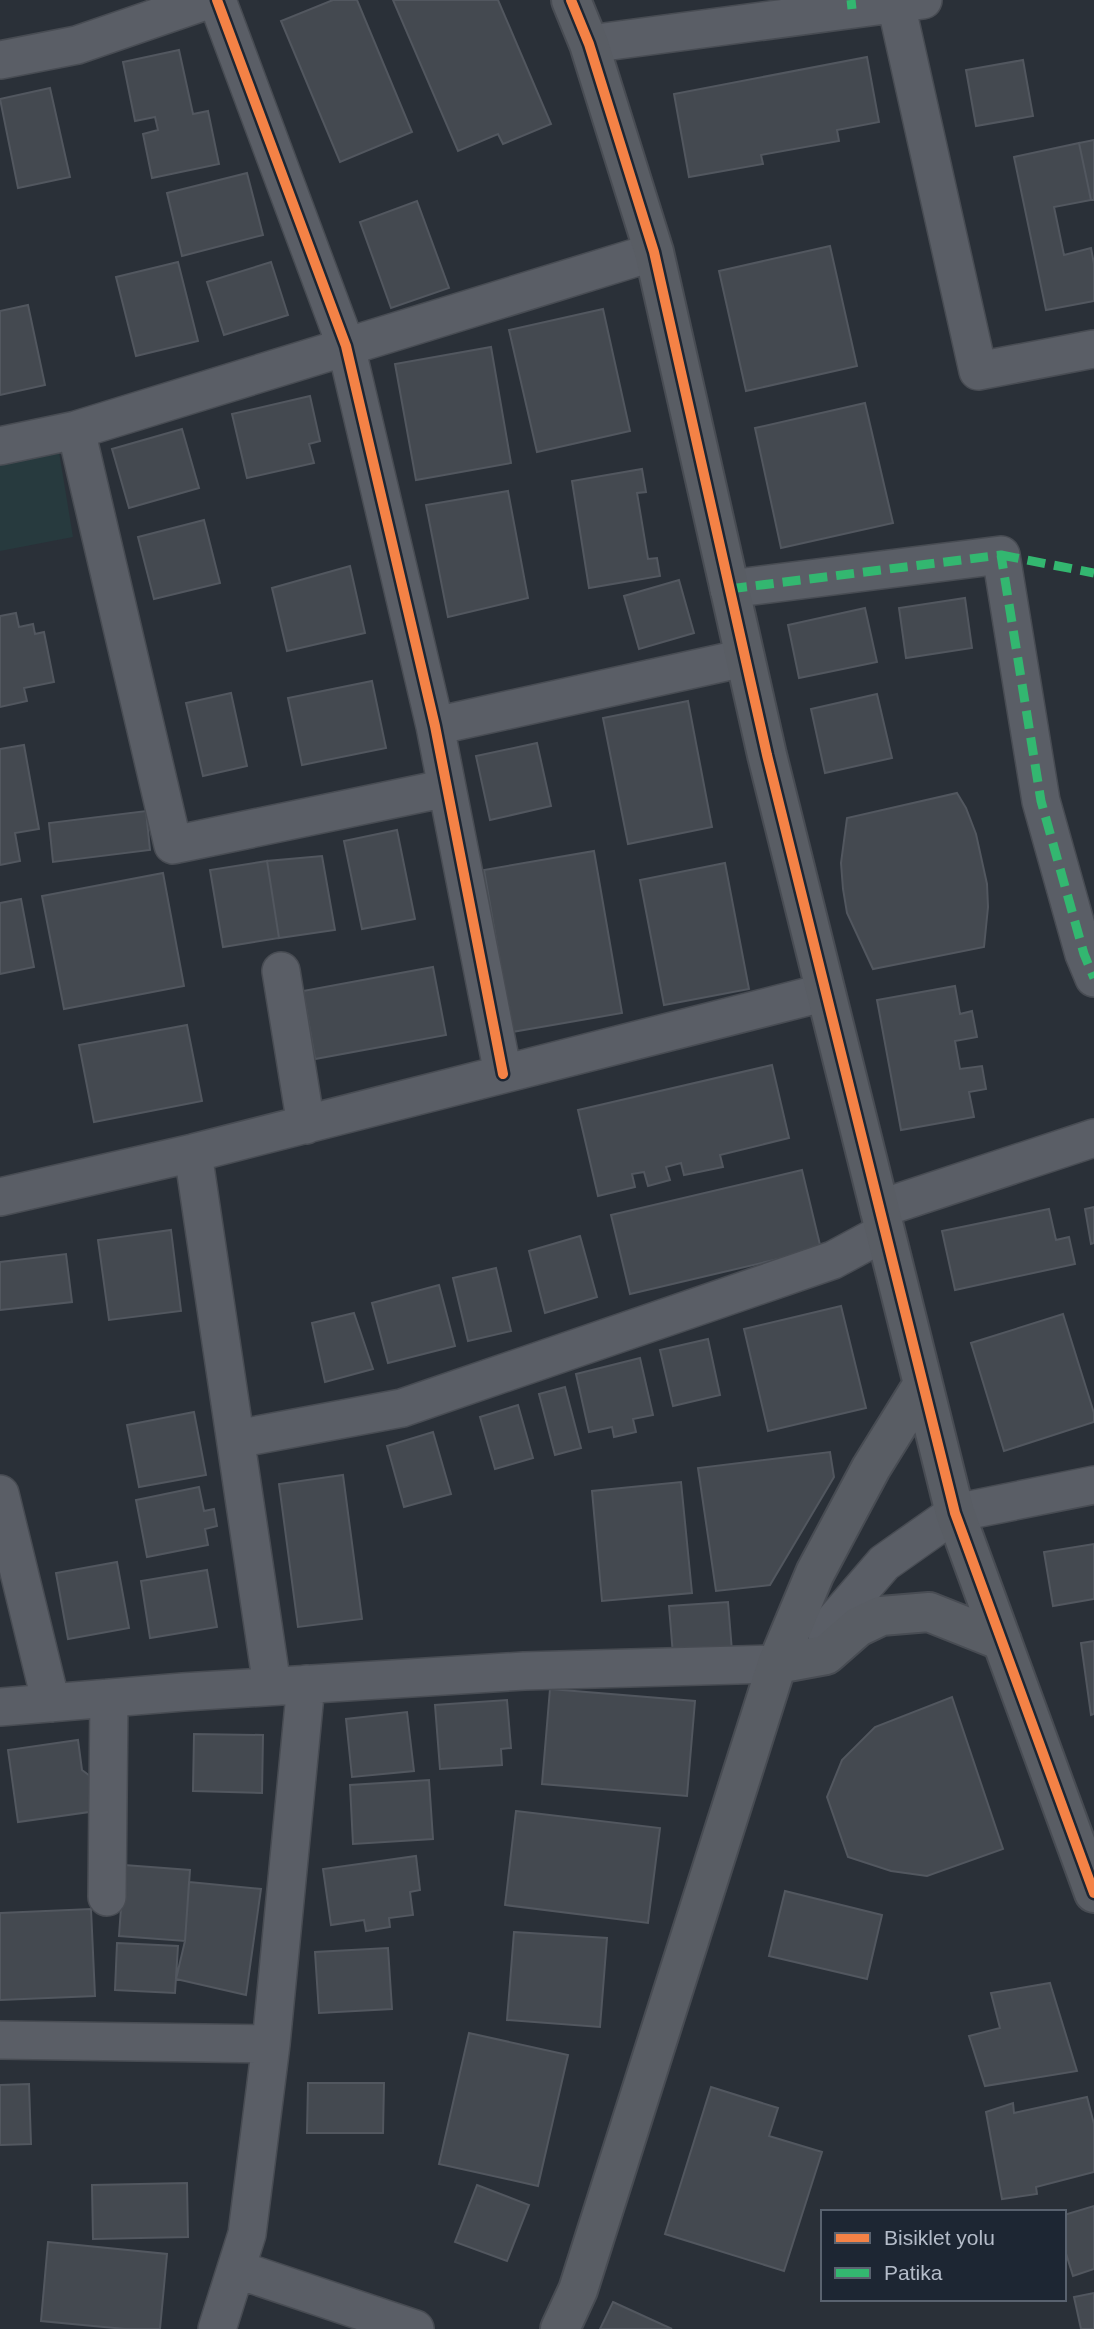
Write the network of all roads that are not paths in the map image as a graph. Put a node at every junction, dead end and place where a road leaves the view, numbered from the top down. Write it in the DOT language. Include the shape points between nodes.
graph roads {
  1 [pos="208,0"];
  2 [pos="217,0"];
  3 [pos="571,0"];
  4 [pos="910,2"];
  5 [pos="589,44"];
  6 [pos="0,60"];
  7 [pos="654,253"];
  8 [pos="346,346"];
  9 [pos="1094,349"];
  10 [pos="76,429"];
  11 [pos="0,446"];
  12 [pos="729,589"];
  13 [pos="744,658"];
  14 [pos="435,726"];
  15 [pos="447,788"];
  16 [pos="281,971"];
  17 [pos="1094,978"];
  18 [pos="826,992"];
  19 [pos="503,1074"];
  20 [pos="306,1125"];
  21 [pos="1094,1138"];
  22 [pos="193,1153"];
  23 [pos="0,1197"];
  24 [pos="882,1221"];
  25 [pos="923,1384"];
  26 [pos="236,1439"];
  27 [pos="1094,1485"];
  28 [pos="0,1494"];
  29 [pos="955,1513"];
  30 [pos="1002,1641"];
  31 [pos="826,1655"];
  32 [pos="777,1664"];
  33 [pos="289,1685"];
  34 [pos="109,1698"];
  35 [pos="51,1703"];
  36 [pos="0,1707"];
  37 [pos="1094,1892"];
  38 [pos="107,1897"];
  39 [pos="0,2040"];
  40 [pos="271,2044"];
  41 [pos="236,2269"];
  42 [pos="217,2329"];
  43 [pos="415,2329"];
  44 [pos="560,2329"];
  1 -- 6 [label="street" via="77,45"];
  2 -- 8 [label="street"];
  3 -- 5 [label="street"];
  4 -- 5 [label="street"];
  4 -- 9 [label="street" via="978,371"];
  5 -- 7 [label="street"];
  7 -- 8 [label="street"];
  7 -- 12 [label="street"];
  8 -- 10 [label="street"];
  8 -- 14 [label="street"];
  10 -- 11 [label="street"];
  10 -- 15 [label="street" via="173,845"];
  12 -- 13 [label="street"];
  12 -- 17 [label="street" via="1001,555 1041,801"];
  13 -- 14 [label="street"];
  13 -- 18 [label="street"];
  14 -- 15 [label="street"];
  15 -- 19 [label="street"];
  16 -- 20 [label="street"];
  18 -- 19 [label="street"];
  18 -- 24 [label="street"];
  19 -- 20 [label="street"];
  20 -- 22 [label="street"];
  21 -- 24 [label="street"];
  22 -- 23 [label="street"];
  22 -- 26 [label="street"];
  24 -- 25 [label="street"];
  24 -- 26 [label="street" via="833,1260 402,1408"];
  25 -- 29 [label="street"];
  25 -- 32 [label="street" via="815,1573"];
  26 -- 33 [label="street"];
  27 -- 29 [label="street"];
  28 -- 35 [label="street"];
  29 -- 30 [label="street"];
  29 -- 31 [label="street" via="884,1563 828,1628"];
  30 -- 31 [label="street" via="929,1612 881,1616 858,1627"];
  30 -- 37 [label="street"];
  31 -- 32 [label="street"];
  32 -- 33 [label="street" via="524,1671"];
  32 -- 44 [label="street" via="578,2290"];
  33 -- 34 [label="street"];
  33 -- 40 [label="street"];
  34 -- 35 [label="street"];
  34 -- 38 [label="street"];
  35 -- 36 [label="street"];
  39 -- 40 [label="street"];
  40 -- 41 [label="street" via="247,2234"];
  41 -- 42 [label="street"];
  41 -- 43 [label="street"];
}
